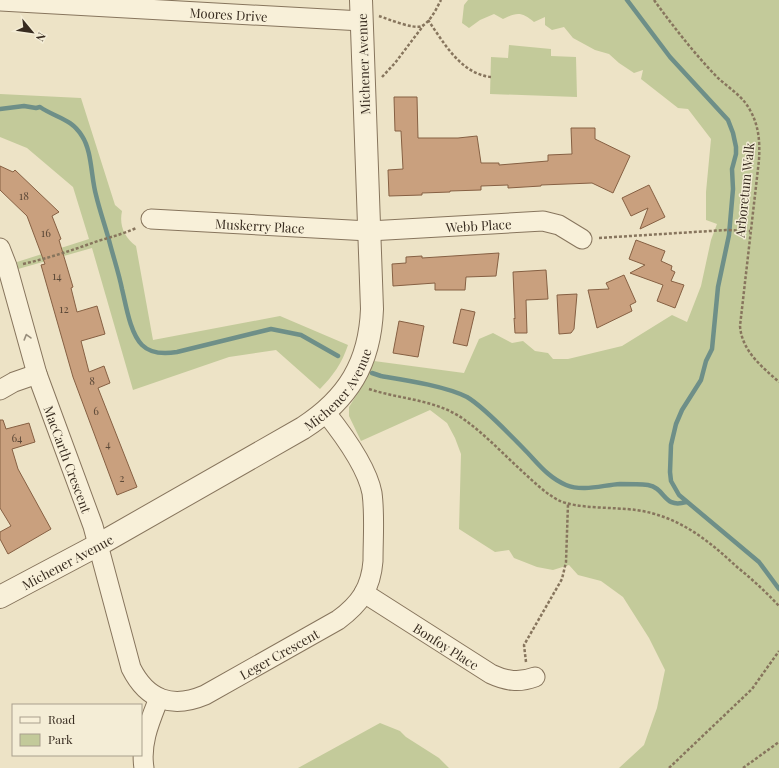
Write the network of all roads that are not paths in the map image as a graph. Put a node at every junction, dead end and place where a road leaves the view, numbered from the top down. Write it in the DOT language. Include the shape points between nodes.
graph roads {
  1 [pos="361,0"];
  2 [pos="0,1"];
  3 [pos="369,18"];
  4 [pos="151,219"];
  5 [pos="369,231"];
  6 [pos="582,239"];
  7 [pos="0,248"];
  8 [pos="37,374"];
  9 [pos="0,390"];
  10 [pos="326,413"];
  11 [pos="98,545"];
  12 [pos="364,593"];
  13 [pos="0,597"];
  14 [pos="535,678"];
  15 [pos="159,698"];
  16 [pos="144,768"];
  1 -- 3 [label="street, Michener Avenue"];
  2 -- 3 [label="street, Moores Drive"];
  3 -- 5 [label="street, Michener Avenue" via="364,90"];
  4 -- 5 [label="street, Muskerry Place"];
  5 -- 6 [label="street, Webb Place" via="543,221 560,225"];
  5 -- 10 [label="street, Michener Avenue" via="372,320 370,332 364,356 353,380"];
  8 -- 7 [label="street, MacCarth Crescent, one-way"];
  8 -- 9 [label="street"];
  8 -- 11 [label="street, MacCarth Crescent"];
  10 -- 11 [label="street, Michener Avenue"];
  10 -- 12 [label="street, Leger Crescent" via="353,451 371,491 374,561"];
  11 -- 13 [label="street, Michener Avenue"];
  11 -- 15 [label="street, Leger Crescent" via="132,668 142,685"];
  12 -- 14 [label="street, Bonfoy Place" via="491,674 508,681"];
  12 -- 15 [label="street, Leger Crescent" via="357,604 338,620 205,695 182,702"];
  15 -- 16 [label="street" via="142,747"];
}
